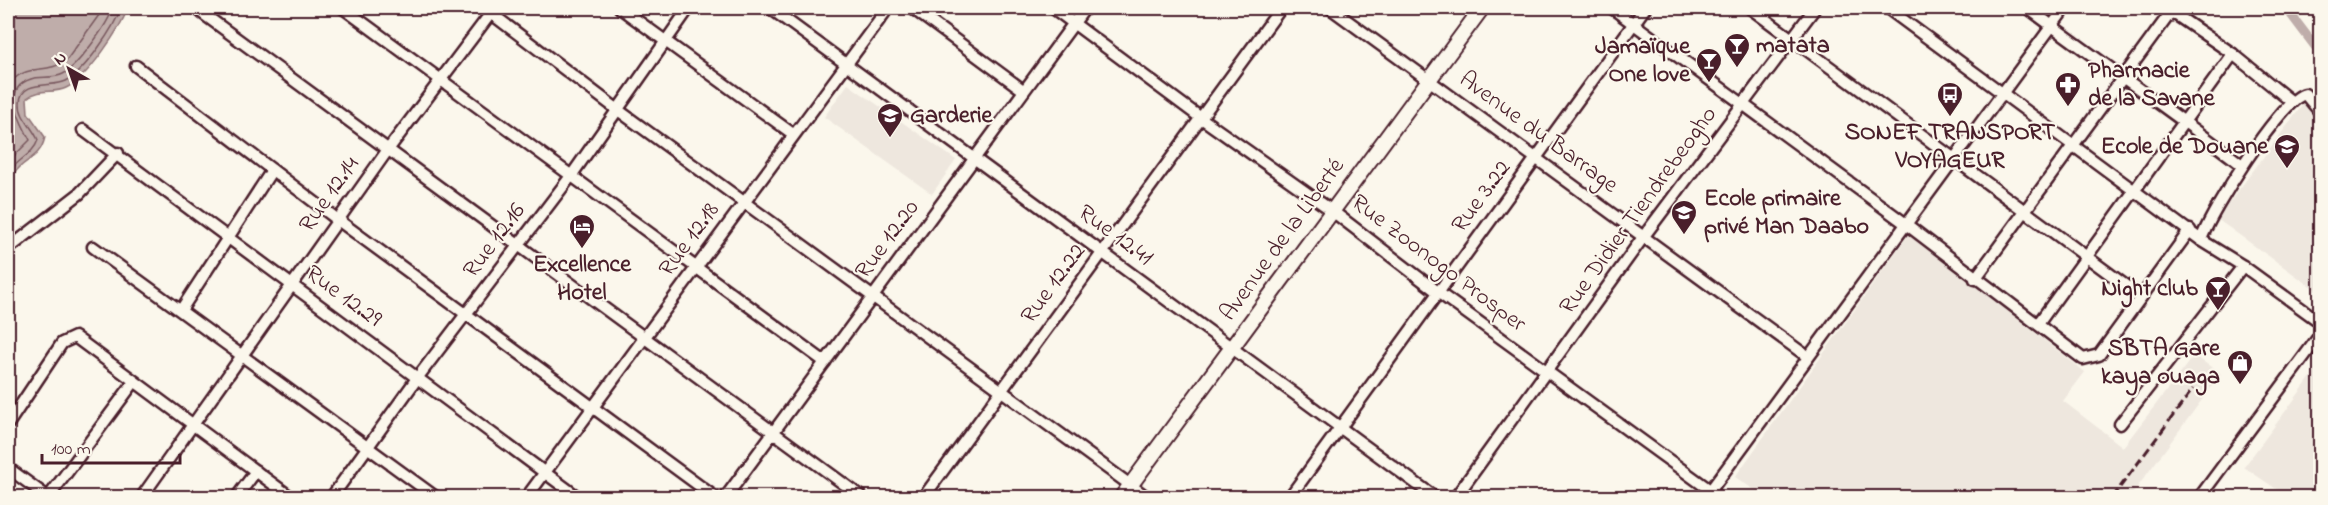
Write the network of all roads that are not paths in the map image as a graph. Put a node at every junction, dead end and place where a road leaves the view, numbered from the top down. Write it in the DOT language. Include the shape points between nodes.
graph roads {
  1 [pos="343,8"];
  2 [pos="620,8"];
  3 [pos="689,8"];
  4 [pos="770,8"];
  5 [pos="888,8"];
  6 [pos="912,8"];
  7 [pos="1053,8"];
  8 [pos="1085,8"];
  9 [pos="1281,8"];
  10 [pos="1330,8"];
  11 [pos="1482,8"];
  12 [pos="1612,8"];
  13 [pos="1645,8"];
  14 [pos="1750,8"];
  15 [pos="1815,8"];
  16 [pos="1887,8"];
  17 [pos="2028,8"];
  18 [pos="2065,8"];
  19 [pos="490,9"];
  20 [pos="2170,9"];
  21 [pos="202,13"];
  22 [pos="1074,23"];
  23 [pos="1634,23"];
  24 [pos="2052,26"];
  25 [pos="1791,38"];
  26 [pos="665,41"];
  27 [pos="2233,54"];
  28 [pos="845,63"];
  29 [pos="136,66"];
  30 [pos="1429,79"];
  31 [pos="2122,79"];
  32 [pos="441,81"];
  33 [pos="1023,90"];
  34 [pos="2002,92"];
  35 [pos="2292,102"];
  36 [pos="1742,106"];
  37 [pos="618,110"];
  38 [pos="2320,112"];
  39 [pos="1201,118"];
  40 [pos="2185,121"];
  41 [pos="83,130"];
  42 [pos="793,134"];
  43 [pos="2072,147"];
  44 [pos="387,151"];
  45 [pos="118,153"];
  46 [pos="1955,158"];
  47 [pos="972,159"];
  48 [pos="1535,159"];
  49 [pos="2242,165"];
  50 [pos="272,170"];
  51 [pos="571,176"];
  52 [pos="2134,189"];
  53 [pos="744,200"];
  54 [pos="1331,210"];
  55 [pos="2025,213"];
  56 [pos="338,220"];
  57 [pos="1906,224"];
  58 [pos="2190,230"];
  59 [pos="1644,236"];
  60 [pos="226,237"];
  61 [pos="2201,240"];
  62 [pos="518,245"];
  63 [pos="93,247"];
  64 [pos="8,249"];
  65 [pos="1102,252"];
  66 [pos="2086,256"];
  67 [pos="2243,266"];
  68 [pos="694,268"];
  69 [pos="1975,279"];
  70 [pos="292,286"];
  71 [pos="1438,293"];
  72 [pos="874,295"];
  73 [pos="2141,297"];
  74 [pos="181,310"];
  75 [pos="466,313"];
  76 [pos="2320,322"];
  77 [pos="2038,324"];
  78 [pos="2320,335"];
  79 [pos="646,339"];
  80 [pos="1233,348"];
  81 [pos="242,353"];
  82 [pos="1808,357"];
  83 [pos="825,362"];
  84 [pos="1548,372"];
  85 [pos="418,377"];
  86 [pos="134,382"];
  87 [pos="1002,391"];
  88 [pos="596,406"];
  89 [pos="8,424"];
  90 [pos="2120,424"];
  91 [pos="193,425"];
  92 [pos="1340,428"];
  93 [pos="772,431"];
  94 [pos="369,447"];
  95 [pos="8,468"];
  96 [pos="256,471"];
  97 [pos="544,473"];
  98 [pos="1130,485"];
  99 [pos="1708,494"];
  100 [pos="49,497"];
  101 [pos="141,498"];
  102 [pos="236,498"];
  103 [pos="292,498"];
  104 [pos="331,498"];
  105 [pos="437,498"];
  106 [pos="526,498"];
  107 [pos="579,498"];
  108 [pos="716,498"];
  109 [pos="725,498"];
  110 [pos="863,498"];
  111 [pos="923,498"];
  112 [pos="1121,498"];
  113 [pos="1148,498"];
  114 [pos="1289,498"];
  115 [pos="1436,498"];
  116 [pos="1455,498"];
  117 [pos="2199,498"];
  1 -- 32 [label="street"];
  2 -- 26 [label="street"];
  3 -- 26 [label="street, Rue 12.16"];
  4 -- 28 [label="street, Rue 12.41"];
  5 -- 28 [label="street, Rue 12.18"];
  6 -- 33 [label="street"];
  7 -- 22 [label="street, Rue Zoonogo Prosper"];
  8 -- 22 [label="street, Rue 12.20"];
  9 -- 39 [label="street, Rue 12.22"];
  10 -- 30 [label="street, Avenue du Barrage"];
  11 -- 30 [label="main road, Avenue de la Liberté"];
  12 -- 23 [label="street"];
  13 -- 23 [label="street, Rue 3.22"];
  14 -- 25 [label="street"];
  15 -- 25 [label="street, Rue Didier Tiendrebeogho"];
  16 -- 34 [label="street"];
  17 -- 24 [label="street"];
  18 -- 24 [label="street"];
  19 -- 32 [label="street, Rue 12.14"];
  19 -- 37 [label="street"];
  20 -- 27 [label="street"];
  20 -- 31 [label="street"];
  21 -- 44 [label="street"];
  22 -- 33 [label="street, Rue 12.20"];
  22 -- 39 [label="street, Rue Zoonogo Prosper"];
  23 -- 36 [label="street"];
  23 -- 48 [label="street, Rue 3.22"];
  24 -- 31 [label="street"];
  24 -- 34 [label="street"];
  25 -- 36 [label="street, Rue Didier Tiendrebeogho"];
  25 -- 46 [label="street"];
  26 -- 37 [label="street, Rue 12.16"];
  26 -- 42 [label="street"];
  27 -- 35 [label="street"];
  27 -- 40 [label="street"];
  28 -- 42 [label="street, Rue 12.18"];
  28 -- 47 [label="street, Rue 12.41"];
  29 -- 50 [label="street"];
  30 -- 48 [label="street, Avenue du Barrage"];
  30 -- 54 [label="main road, Avenue de la Liberté"];
  31 -- 40 [label="street"];
  31 -- 43 [label="street"];
  32 -- 44 [label="street, Rue 12.14"];
  32 -- 51 [label="street"];
  33 -- 47 [label="street, Rue 12.20"];
  34 -- 43 [label="street"];
  34 -- 46 [label="street"];
  35 -- 38 [label="street" via="2305,94"];
  35 -- 49 [label="street"];
  36 -- 57 [label="street"];
  36 -- 59 [label="street, Rue Didier Tiendrebeogho"];
  37 -- 51 [label="street, Rue 12.16"];
  37 -- 53 [label="street"];
  39 -- 54 [label="street, Rue Zoonogo Prosper"];
  39 -- 65 [label="street, Rue 12.22"];
  40 -- 49 [label="street"];
  40 -- 52 [label="street"];
  41 -- 45 [label="street, Rue 12.29"];
  42 -- 53 [label="street, Rue 12.18"];
  43 -- 52 [label="street"];
  43 -- 55 [label="street"];
  44 -- 56 [label="street, Rue 12.14"];
  44 -- 62 [label="street"];
  45 -- 60 [label="street, Rue 12.29"];
  45 -- 64 [label="street" via="79,194"];
  46 -- 55 [label="street"];
  46 -- 57 [label="street"];
  47 -- 65 [label="street, Rue 12.41"];
  47 -- 72 [label="street, Rue 12.20"];
  48 -- 59 [label="street, Avenue du Barrage"];
  48 -- 71 [label="street, Rue 3.22"];
  49 -- 61 [label="street"];
  50 -- 56 [label="street"];
  50 -- 60 [label="street"];
  51 -- 62 [label="street, Rue 12.16"];
  51 -- 68 [label="street"];
  52 -- 58 [label="street"];
  52 -- 66 [label="street"];
  53 -- 68 [label="street, Rue 12.18"];
  53 -- 72 [label="street"];
  54 -- 71 [label="street, Rue Zoonogo Prosper"];
  54 -- 80 [label="main road, Avenue de la Liberté"];
  55 -- 66 [label="street"];
  55 -- 69 [label="street"];
  56 -- 70 [label="street, Rue 12.14"];
  56 -- 75 [label="street"];
  57 -- 69 [label="street"];
  57 -- 82 [label="street"];
  58 -- 61 [label="street"];
  58 -- 73 [label="street"];
  59 -- 82 [label="street, Avenue du Barrage"];
  59 -- 84 [label="street, Rue Didier Tiendrebeogho"];
  60 -- 70 [label="street, Rue 12.29"];
  60 -- 74 [label="street"];
  61 -- 67 [label="street"];
  62 -- 75 [label="street, Rue 12.16"];
  62 -- 79 [label="street"];
  63 -- 74 [label="street"];
  65 -- 80 [label="street, Rue 12.41"];
  65 -- 87 [label="street, Rue 12.22"];
  66 -- 73 [label="street"];
  66 -- 77 [label="street"];
  67 -- 76 [label="street"];
  67 -- 90 [label="street"];
  68 -- 79 [label="street, Rue 12.18"];
  68 -- 83 [label="street"];
  69 -- 77 [label="street"];
  70 -- 81 [label="street, Rue 12.14"];
  70 -- 85 [label="street, Rue 12.29"];
  71 -- 84 [label="street, Rue Zoonogo Prosper"];
  71 -- 92 [label="street, Rue 3.22"];
  72 -- 83 [label="street, Rue 12.20"];
  72 -- 87 [label="street"];
  73 -- 77 [label="street" via="2099,355 2083,359"];
  74 -- 81 [label="street"];
  75 -- 85 [label="street, Rue 12.16"];
  75 -- 88 [label="street"];
  78 -- 117 [label="street"];
  79 -- 88 [label="street, Rue 12.18"];
  79 -- 93 [label="street"];
  80 -- 92 [label="street, Rue 12.41"];
  80 -- 98 [label="main road, Avenue de la Liberté"];
  81 -- 91 [label="street, Rue 12.14"];
  81 -- 94 [label="street"];
  82 -- 99 [label="street"];
  83 -- 93 [label="street, Rue 12.20"];
  84 -- 99 [label="street, Rue Zoonogo Prosper"];
  84 -- 116 [label="street, Rue Didier Tiendrebeogho"];
  85 -- 94 [label="street, Rue 12.16"];
  85 -- 97 [label="street, Rue 12.29"];
  86 -- 89 [label="street" via="81,339 68,338"];
  86 -- 91 [label="street"];
  86 -- 100 [label="street"];
  87 -- 98 [label="street"];
  87 -- 111 [label="street, Rue 12.22"];
  88 -- 97 [label="street, Rue 12.18"];
  88 -- 108 [label="street"];
  91 -- 96 [label="street"];
  91 -- 101 [label="street, Rue 12.14"];
  92 -- 114 [label="street, Rue 3.22"];
  92 -- 115 [label="street, Rue 12.41"];
  93 -- 109 [label="street, Rue 12.20"];
  93 -- 110 [label="street"];
  94 -- 104 [label="street, Rue 12.16"];
  94 -- 105 [label="street"];
  95 -- 100 [label="street"];
  96 -- 102 [label="street"];
  96 -- 103 [label="street"];
  97 -- 106 [label="street, Rue 12.18"];
  97 -- 107 [label="street, Rue 12.29"];
  98 -- 112 [label="main road, Avenue de la Liberté"];
  98 -- 113 [label="street"];
}
